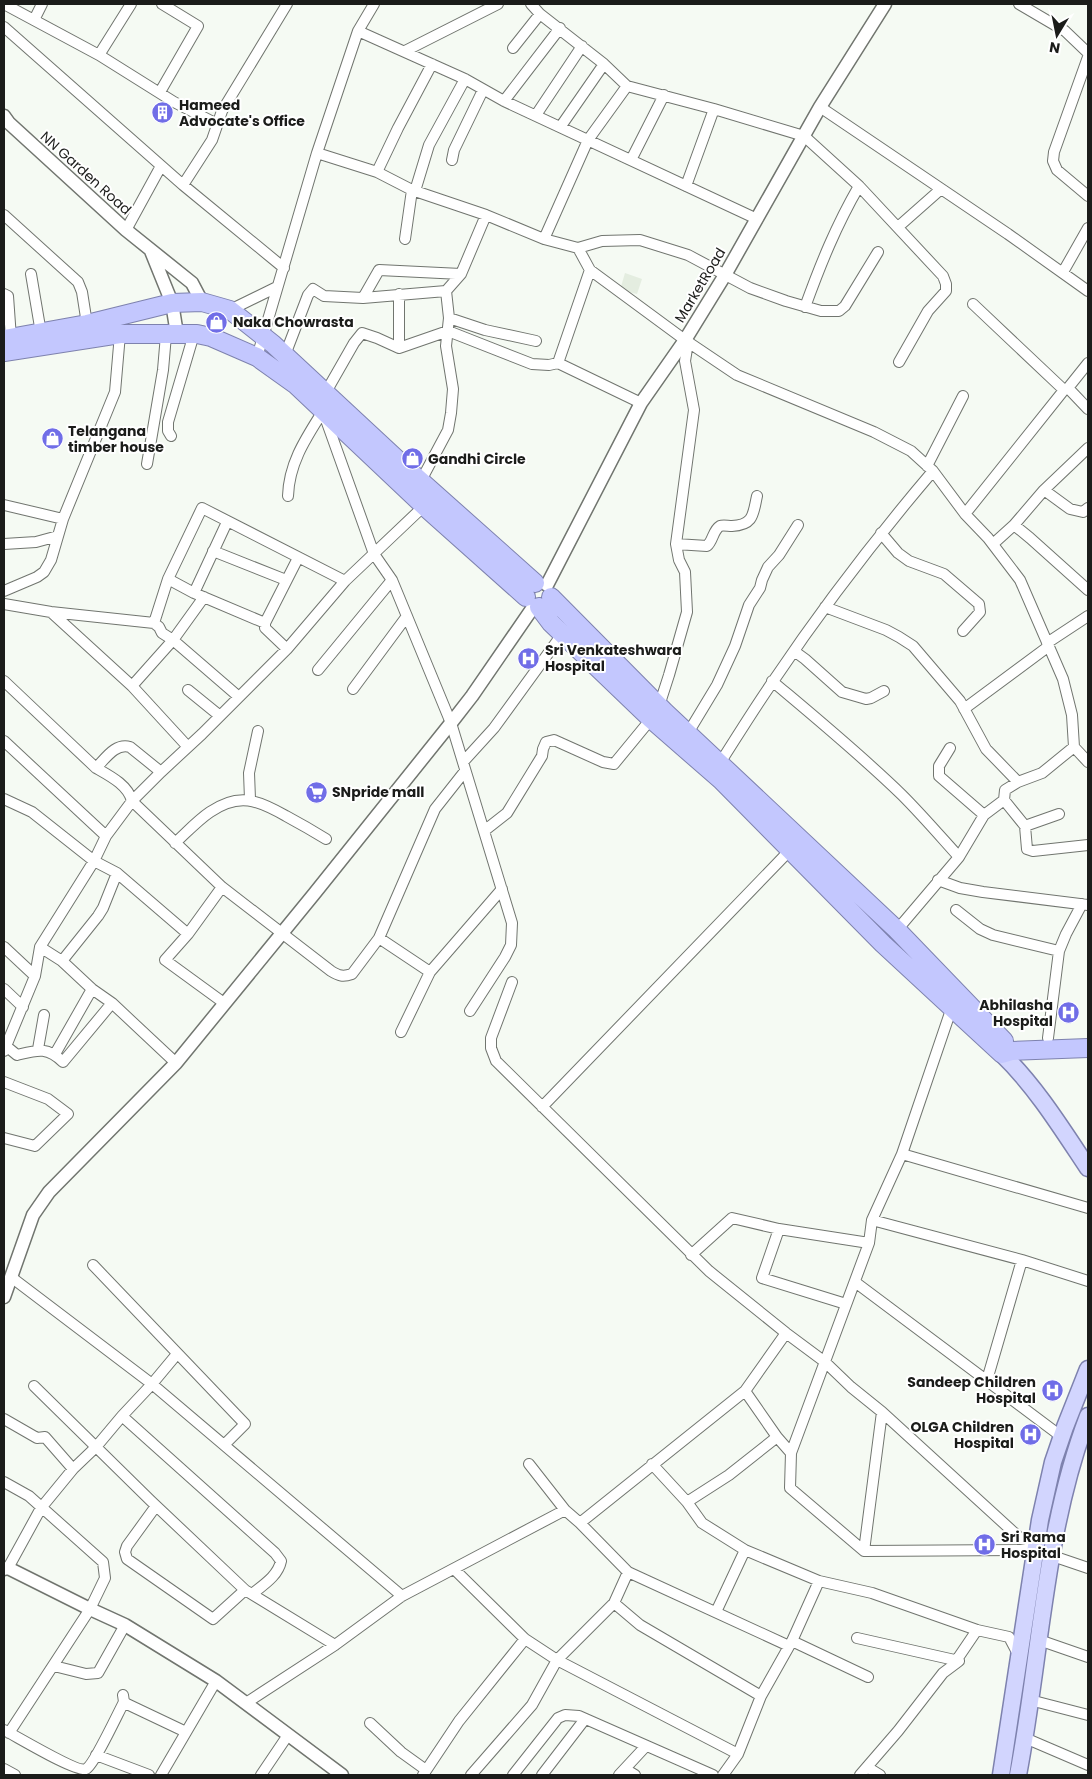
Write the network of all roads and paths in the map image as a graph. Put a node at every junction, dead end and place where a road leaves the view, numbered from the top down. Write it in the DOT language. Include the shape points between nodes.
graph roads {
  1 [pos="4,4"];
  2 [pos="42,4"];
  3 [pos="131,4"];
  4 [pos="162,4"];
  5 [pos="286,4"];
  6 [pos="374,4"];
  7 [pos="498,4"];
  8 [pos="531,4"];
  9 [pos="885,4"];
  10 [pos="1019,4"];
  11 [pos="540,14"];
  12 [pos="34,20"];
  13 [pos="4,27"];
  14 [pos="560,28"];
  15 [pos="358,31"];
  16 [pos="582,46"];
  17 [pos="513,48"];
  18 [pos="405,51"];
  19 [pos="1088,53"];
  20 [pos="99,55"];
  21 [pos="1088,57"];
  22 [pos="432,64"];
  23 [pos="604,64"];
  24 [pos="465,79"];
  25 [pos="627,86"];
  26 [pos="483,90"];
  27 [pos="160,92"];
  28 [pos="664,95"];
  29 [pos="504,101"];
  30 [pos="820,107"];
  31 [pos="714,109"];
  32 [pos="536,115"];
  33 [pos="4,116"];
  34 [pos="217,124"];
  35 [pos="561,126"];
  36 [pos="804,136"];
  37 [pos="588,140"];
  38 [pos="317,153"];
  39 [pos="452,160"];
  40 [pos="631,160"];
  41 [pos="161,166"];
  42 [pos="377,172"];
  43 [pos="183,185"];
  44 [pos="686,186"];
  45 [pos="859,186"];
  46 [pos="941,189"];
  47 [pos="414,190"];
  48 [pos="1088,196"];
  49 [pos="4,215"];
  50 [pos="486,215"];
  51 [pos="757,219"];
  52 [pos="898,227"];
  53 [pos="1088,228"];
  54 [pos="126,230"];
  55 [pos="544,238"];
  56 [pos="405,239"];
  57 [pos="578,248"];
  58 [pos="150,249"];
  59 [pos="878,252"];
  60 [pos="284,268"];
  61 [pos="590,270"];
  62 [pos="1062,272"];
  63 [pos="31,274"];
  64 [pos="461,274"];
  65 [pos="725,275"];
  66 [pos="278,287"];
  67 [pos="446,291"];
  68 [pos="1088,291"];
  69 [pos="4,294"];
  70 [pos="399,294"];
  71 [pos="363,298"];
  72 [pos="202,302"];
  73 [pos="172,303"];
  74 [pos="973,304"];
  75 [pos="805,307"];
  76 [pos="230,310"];
  77 [pos="449,318"];
  78 [pos="87,324"];
  79 [pos="448,331"];
  80 [pos="41,333"];
  81 [pos="120,334"];
  82 [pos="194,334"];
  83 [pos="171,335"];
  84 [pos="264,336"];
  85 [pos="536,341"];
  86 [pos="686,341"];
  87 [pos="5,347"];
  88 [pos="399,348"];
  89 [pos="285,355"];
  90 [pos="257,357"];
  91 [pos="899,362"];
  92 [pos="558,363"];
  93 [pos="1088,363"];
  94 [pos="1066,389"];
  95 [pos="963,396"];
  96 [pos="641,403"];
  97 [pos="324,404"];
  98 [pos="1088,409"];
  99 [pos="172,436"];
  100 [pos="1088,448"];
  101 [pos="147,464"];
  102 [pos="930,469"];
  103 [pos="414,475"];
  104 [pos="1044,490"];
  105 [pos="288,496"];
  106 [pos="757,496"];
  107 [pos="4,505"];
  108 [pos="424,506"];
  109 [pos="1088,508"];
  110 [pos="965,514"];
  111 [pos="63,519"];
  112 [pos="226,522"];
  113 [pos="798,525"];
  114 [pos="1014,525"];
  115 [pos="881,533"];
  116 [pos="58,536"];
  117 [pos="4,544"];
  118 [pos="676,544"];
  119 [pos="993,544"];
  120 [pos="213,551"];
  121 [pos="374,554"];
  122 [pos="298,558"];
  123 [pos="168,579"];
  124 [pos="286,580"];
  125 [pos="392,580"];
  126 [pos="345,581"];
  127 [pos="1088,590"];
  128 [pos="4,591"];
  129 [pos="199,595"];
  130 [pos="539,596"];
  131 [pos="4,604"];
  132 [pos="825,608"];
  133 [pos="51,612"];
  134 [pos="406,616"];
  135 [pos="1088,616"];
  136 [pos="154,623"];
  137 [pos="264,623"];
  138 [pos="963,631"];
  139 [pos="563,633"];
  140 [pos="173,640"];
  141 [pos="1048,644"];
  142 [pos="287,649"];
  143 [pos="794,651"];
  144 [pos="318,670"];
  145 [pos="4,681"];
  146 [pos="772,681"];
  147 [pos="132,686"];
  148 [pos="354,689"];
  149 [pos="188,690"];
  150 [pos="884,691"];
  151 [pos="239,697"];
  152 [pos="964,709"];
  153 [pos="655,713"];
  154 [pos="220,716"];
  155 [pos="451,723"];
  156 [pos="258,731"];
  157 [pos="688,733"];
  158 [pos="4,741"];
  159 [pos="188,747"];
  160 [pos="1074,747"];
  161 [pos="950,748"];
  162 [pos="1088,762"];
  163 [pos="720,763"];
  164 [pos="464,767"];
  165 [pos="96,768"];
  166 [pos="161,772"];
  167 [pos="1018,782"];
  168 [pos="4,799"];
  169 [pos="250,799"];
  170 [pos="1004,800"];
  171 [pos="132,801"];
  172 [pos="1058,814"];
  173 [pos="984,816"];
  174 [pos="1025,826"];
  175 [pos="484,831"];
  176 [pos="106,836"];
  177 [pos="326,839"];
  178 [pos="176,842"];
  179 [pos="795,845"];
  180 [pos="1088,845"];
  181 [pos="959,856"];
  182 [pos="94,861"];
  183 [pos="117,873"];
  184 [pos="938,880"];
  185 [pos="222,887"];
  186 [pos="502,889"];
  187 [pos="1085,905"];
  188 [pos="956,910"];
  189 [pos="896,930"];
  190 [pos="188,934"];
  191 [pos="282,934"];
  192 [pos="379,938"];
  193 [pos="4,947"];
  194 [pos="40,947"];
  195 [pos="1059,950"];
  196 [pos="62,961"];
  197 [pos="430,972"];
  198 [pos="35,976"];
  199 [pos="512,982"];
  200 [pos="4,989"];
  201 [pos="92,989"];
  202 [pos="112,1002"];
  203 [pos="224,1003"];
  204 [pos="23,1007"];
  205 [pos="952,1007"];
  206 [pos="470,1011"];
  207 [pos="44,1015"];
  208 [pos="401,1032"];
  209 [pos="1088,1036"];
  210 [pos="1048,1038"];
  211 [pos="1002,1046"];
  212 [pos="1088,1048"];
  213 [pos="5,1049"];
  214 [pos="38,1049"];
  215 [pos="54,1054"];
  216 [pos="176,1063"];
  217 [pos="4,1082"];
  218 [pos="542,1107"];
  219 [pos="4,1138"];
  220 [pos="1088,1150"];
  221 [pos="902,1154"];
  222 [pos="1088,1168"];
  223 [pos="1088,1208"];
  224 [pos="872,1220"];
  225 [pos="779,1229"];
  226 [pos="869,1243"];
  227 [pos="691,1255"];
  228 [pos="1022,1260"];
  229 [pos="93,1265"];
  230 [pos="12,1277"];
  231 [pos="1088,1281"];
  232 [pos="855,1282"];
  233 [pos="4,1297"];
  234 [pos="846,1304"];
  235 [pos="786,1334"];
  236 [pos="177,1354"];
  237 [pos="825,1362"];
  238 [pos="1088,1369"];
  239 [pos="987,1380"];
  240 [pos="152,1384"];
  241 [pos="34,1386"];
  242 [pos="745,1391"];
  243 [pos="882,1412"];
  244 [pos="122,1416"];
  245 [pos="1088,1416"];
  246 [pos="4,1419"];
  247 [pos="1062,1437"];
  248 [pos="777,1438"];
  249 [pos="224,1445"];
  250 [pos="96,1447"];
  251 [pos="791,1453"];
  252 [pos="529,1464"];
  253 [pos="652,1464"];
  254 [pos="73,1469"];
  255 [pos="4,1482"];
  256 [pos="687,1502"];
  257 [pos="156,1506"];
  258 [pos="41,1508"];
  259 [pos="565,1510"];
  260 [pos="580,1523"];
  261 [pos="1036,1546"];
  262 [pos="745,1550"];
  263 [pos="864,1551"];
  264 [pos="1051,1555"];
  265 [pos="1088,1568"];
  266 [pos="6,1569"];
  267 [pos="454,1569"];
  268 [pos="628,1572"];
  269 [pos="819,1581"];
  270 [pos="249,1592"];
  271 [pos="402,1596"];
  272 [pos="614,1602"];
  273 [pos="90,1609"];
  274 [pos="716,1612"];
  275 [pos="126,1625"];
  276 [pos="977,1630"];
  277 [pos="857,1638"];
  278 [pos="525,1639"];
  279 [pos="1039,1640"];
  280 [pos="790,1644"];
  281 [pos="335,1645"];
  282 [pos="1020,1657"];
  283 [pos="1088,1657"];
  284 [pos="557,1660"];
  285 [pos="959,1661"];
  286 [pos="54,1666"];
  287 [pos="868,1677"];
  288 [pos="216,1680"];
  289 [pos="761,1696"];
  290 [pos="1030,1700"];
  291 [pos="246,1703"];
  292 [pos="1088,1715"];
  293 [pos="585,1719"];
  294 [pos="370,1724"];
  295 [pos="6,1731"];
  296 [pos="186,1732"];
  297 [pos="288,1734"];
  298 [pos="1025,1738"];
  299 [pos="646,1746"];
  300 [pos="738,1754"];
  301 [pos="96,1755"];
  302 [pos="1088,1764"];
  303 [pos="4,1769"];
  304 [pos="863,1771"];
  305 [pos="622,1772"];
  306 [pos="424,1773"];
  307 [pos="15,1775"];
  308 [pos="149,1775"];
  309 [pos="161,1775"];
  310 [pos="261,1775"];
  311 [pos="342,1775"];
  312 [pos="470,1775"];
  313 [pos="513,1775"];
  314 [pos="542,1775"];
  315 [pos="635,1775"];
  316 [pos="713,1775"];
  317 [pos="723,1775"];
  318 [pos="880,1775"];
  319 [pos="1001,1775"];
  320 [pos="1018,1775"];
  1 -- 12 [label="street"];
  2 -- 12 [label="street"];
  3 -- 20 [label="street"];
  4 -- 27 [label="street" via="198,26"];
  5 -- 34 [label="street" via="222,110"];
  6 -- 15 [label="street"];
  7 -- 18 [label="street"];
  8 -- 11 [label="street"];
  9 -- 30 [label="street, MarketRoad"];
  10 -- 19 [label="street" via="1065,32"];
  11 -- 14 [label="street"];
  11 -- 17 [label="street"];
  12 -- 20 [label="street"];
  13 -- 41 [label="street"];
  14 -- 16 [label="street"];
  14 -- 29 [label="street"];
  15 -- 18 [label="street"];
  15 -- 38 [label="street"];
  16 -- 23 [label="street"];
  16 -- 32 [label="street"];
  18 -- 22 [label="street"];
  20 -- 27 [label="street"];
  21 -- 48 [label="street" via="1053,161 1057,170"];
  22 -- 24 [label="street"];
  22 -- 42 [label="street"];
  23 -- 25 [label="street"];
  23 -- 35 [label="street"];
  24 -- 26 [label="street"];
  24 -- 47 [label="street" via="429,144"];
  25 -- 28 [label="street"];
  25 -- 37 [label="street"];
  26 -- 29 [label="street"];
  26 -- 39 [label="street"];
  27 -- 34 [label="street"];
  28 -- 31 [label="street"];
  28 -- 40 [label="street"];
  29 -- 32 [label="street"];
  30 -- 36 [label="street, MarketRoad"];
  30 -- 46 [label="street"];
  31 -- 36 [label="street"];
  31 -- 44 [label="street"];
  32 -- 35 [label="street"];
  33 -- 54 [label="street, NN Garden Road"];
  34 -- 43 [label="street" via="212,140"];
  35 -- 37 [label="street"];
  36 -- 45 [label="street"];
  36 -- 51 [label="street, MarketRoad"];
  37 -- 40 [label="street"];
  37 -- 55 [label="street"];
  38 -- 42 [label="street"];
  38 -- 60 [label="street"];
  40 -- 44 [label="street"];
  41 -- 43 [label="street"];
  41 -- 54 [label="street"];
  42 -- 47 [label="street"];
  43 -- 60 [label="street"];
  44 -- 51 [label="street"];
  45 -- 52 [label="street"];
  45 -- 75 [label="street" via="835,231"];
  46 -- 52 [label="street"];
  46 -- 62 [label="street"];
  47 -- 50 [label="street"];
  47 -- 56 [label="street"];
  49 -- 78 [label="street" via="78,282"];
  50 -- 55 [label="street"];
  50 -- 64 [label="street"];
  51 -- 65 [label="street, MarketRoad"];
  52 -- 91 [label="street" via="943,276 946,284 946,291 928,311"];
  53 -- 62 [label="street"];
  54 -- 58 [label="street, NN Garden Road"];
  55 -- 57 [label="street"];
  57 -- 61 [label="street"];
  57 -- 65 [label="street" via="602,241 640,240 688,255"];
  58 -- 72 [label="street, NN Garden Road" via="192,284"];
  58 -- 73 [label="street"];
  59 -- 75 [label="street" via="846,306 831,312"];
  60 -- 66 [label="street"];
  61 -- 86 [label="street"];
  61 -- 92 [label="street"];
  62 -- 68 [label="street"];
  63 -- 80 [label="street"];
  64 -- 67 [label="street"];
  64 -- 71 [label="street" via="379,270"];
  65 -- 75 [label="street" via="750,288"];
  65 -- 86 [label="street, MarketRoad"];
  66 -- 76 [label="street"];
  66 -- 84 [label="street"];
  67 -- 70 [label="street"];
  67 -- 77 [label="street"];
  69 -- 87 [label="street" via="8,296"];
  70 -- 71 [label="street"];
  70 -- 88 [label="street"];
  71 -- 89 [label="street" via="324,296 313,289"];
  72 -- 73 [label="highway"];
  72 -- 76 [label="highway"];
  73 -- 78 [label="highway"];
  73 -- 83 [label="street"];
  74 -- 94 [label="street"];
  76 -- 84 [label="highway"];
  77 -- 79 [label="street"];
  77 -- 85 [label="street"];
  78 -- 80 [label="highway"];
  79 -- 88 [label="street"];
  79 -- 92 [label="street" via="532,364"];
  79 -- 103 [label="street" via="446,346 453,389 448,430 424,475"];
  80 -- 87 [label="highway"];
  81 -- 83 [label="highway"];
  81 -- 87 [label="highway"];
  81 -- 111 [label="street" via="115,392"];
  82 -- 83 [label="highway"];
  82 -- 90 [label="highway" via="211,337"];
  82 -- 99 [label="street" via="168,422"];
  83 -- 101 [label="street"];
  84 -- 89 [label="highway"];
  84 -- 90 [label="street"];
  86 -- 96 [label="street, MarketRoad"];
  86 -- 102 [label="street" via="738,375 874,432 911,451"];
  86 -- 118 [label="street" via="685,361 694,410"];
  88 -- 97 [label="street" via="362,333"];
  89 -- 97 [label="highway"];
  90 -- 97 [label="highway"];
  92 -- 96 [label="street"];
  93 -- 94 [label="street"];
  94 -- 98 [label="street"];
  94 -- 110 [label="street"];
  95 -- 102 [label="street"];
  96 -- 130 [label="street, MarketRoad"];
  97 -- 103 [label="highway"];
  97 -- 105 [label="street" via="295,459"];
  97 -- 108 [label="highway"];
  97 -- 121 [label="street"];
  100 -- 104 [label="street"];
  102 -- 110 [label="street"];
  102 -- 115 [label="street"];
  103 -- 130 [label="highway"];
  104 -- 109 [label="street" via="1070,509 1082,512"];
  104 -- 114 [label="street"];
  106 -- 118 [label="street" via="749,521 738,526 718,527 707,546"];
  107 -- 111 [label="street"];
  108 -- 121 [label="street"];
  108 -- 130 [label="highway"];
  110 -- 119 [label="street"];
  111 -- 116 [label="street"];
  112 -- 120 [label="street"];
  112 -- 122 [label="street"];
  112 -- 123 [label="street" via="202,508"];
  113 -- 157 [label="street" via="768,567 749,605 728,661"];
  114 -- 119 [label="street"];
  114 -- 127 [label="street"];
  115 -- 132 [label="street"];
  115 -- 138 [label="street" via="909,561 944,574 979,604 980,612"];
  116 -- 117 [label="street" via="36,542"];
  116 -- 128 [label="street" via="44,572"];
  118 -- 153 [label="street" via="685,572 687,612"];
  119 -- 141 [label="street" via="1020,580"];
  120 -- 124 [label="street"];
  120 -- 129 [label="street"];
  121 -- 125 [label="street"];
  121 -- 126 [label="street"];
  122 -- 124 [label="street"];
  122 -- 126 [label="street"];
  123 -- 129 [label="street"];
  123 -- 136 [label="street"];
  124 -- 137 [label="street"];
  125 -- 134 [label="street"];
  125 -- 144 [label="street"];
  126 -- 142 [label="street"];
  129 -- 137 [label="street"];
  129 -- 140 [label="street"];
  130 -- 139 [label="highway" via="551,622"];
  130 -- 153 [label="highway"];
  130 -- 155 [label="street, MarketRoad"];
  131 -- 133 [label="street"];
  132 -- 143 [label="street"];
  132 -- 152 [label="street" via="886,630 913,646"];
  133 -- 136 [label="street"];
  133 -- 147 [label="street"];
  134 -- 148 [label="street"];
  134 -- 155 [label="street"];
  135 -- 141 [label="street"];
  136 -- 140 [label="street"];
  137 -- 142 [label="street" via="265,628"];
  139 -- 153 [label="highway"];
  139 -- 164 [label="street"];
  140 -- 147 [label="street"];
  140 -- 151 [label="street"];
  141 -- 152 [label="street"];
  141 -- 160 [label="street" via="1063,678 1072,715"];
  142 -- 151 [label="street"];
  143 -- 146 [label="street"];
  143 -- 150 [label="street" via="842,692 866,699"];
  145 -- 165 [label="street"];
  146 -- 163 [label="street"];
  146 -- 181 [label="street" via="880,775"];
  147 -- 159 [label="street"];
  149 -- 154 [label="street"];
  151 -- 154 [label="street"];
  152 -- 167 [label="street" via="986,749"];
  153 -- 157 [label="highway"];
  153 -- 175 [label="street" via="614,764 602,762 554,740 546,742 542,756 515,802 507,813"];
  153 -- 179 [label="highway" via="721,780"];
  154 -- 159 [label="street"];
  155 -- 164 [label="street"];
  155 -- 191 [label="street, MarketRoad"];
  156 -- 169 [label="street" via="249,773"];
  157 -- 163 [label="highway"];
  158 -- 176 [label="street"];
  159 -- 166 [label="street"];
  160 -- 162 [label="street"];
  160 -- 167 [label="street" via="1042,773"];
  161 -- 173 [label="street" via="939,766 939,776"];
  163 -- 179 [label="highway"];
  164 -- 175 [label="street"];
  164 -- 192 [label="street" via="435,809"];
  165 -- 166 [label="street" via="116,748 125,746"];
  165 -- 171 [label="street" via="130,793"];
  166 -- 171 [label="street"];
  167 -- 170 [label="street" via="1004,790"];
  168 -- 182 [label="street" via="32,812"];
  169 -- 177 [label="street" via="264,803"];
  169 -- 178 [label="street" via="223,804"];
  170 -- 173 [label="street"];
  170 -- 174 [label="street"];
  171 -- 176 [label="street"];
  171 -- 178 [label="street"];
  172 -- 174 [label="street"];
  173 -- 181 [label="street"];
  174 -- 180 [label="street" via="1026,847 1030,850"];
  175 -- 186 [label="street"];
  176 -- 182 [label="street"];
  178 -- 185 [label="street"];
  179 -- 189 [label="highway"];
  179 -- 205 [label="highway" via="883,944"];
  179 -- 218 [label="street"];
  181 -- 184 [label="street"];
  182 -- 183 [label="street"];
  182 -- 194 [label="street"];
  183 -- 190 [label="street"];
  183 -- 196 [label="street" via="101,912"];
  184 -- 187 [label="street" via="983,892"];
  184 -- 189 [label="street"];
  185 -- 190 [label="street"];
  185 -- 191 [label="street"];
  186 -- 197 [label="street"];
  186 -- 206 [label="street" via="512,923 511,945"];
  187 -- 195 [label="street"];
  188 -- 195 [label="street" via="993,935"];
  189 -- 211 [label="highway"];
  190 -- 203 [label="street" via="165,960"];
  191 -- 192 [label="street" via="339,976 352,974"];
  191 -- 203 [label="street, MarketRoad"];
  192 -- 197 [label="street"];
  193 -- 198 [label="street"];
  194 -- 196 [label="street"];
  194 -- 198 [label="street"];
  195 -- 210 [label="street"];
  196 -- 201 [label="street"];
  197 -- 208 [label="street"];
  198 -- 204 [label="street"];
  199 -- 218 [label="street" via="491,1038 491,1048 496,1061"];
  200 -- 204 [label="street"];
  201 -- 202 [label="street"];
  201 -- 215 [label="street"];
  202 -- 215 [label="street" via="63,1062"];
  202 -- 216 [label="street"];
  203 -- 216 [label="street, MarketRoad"];
  204 -- 213 [label="street"];
  205 -- 211 [label="highway"];
  205 -- 221 [label="street"];
  207 -- 214 [label="street"];
  209 -- 210 [label="highway"];
  210 -- 211 [label="highway"];
  211 -- 212 [label="highway"];
  211 -- 220 [label="main road" via="1034,1076"];
  211 -- 222 [label="main road"];
  213 -- 214 [label="street" via="17,1055"];
  214 -- 215 [label="street"];
  216 -- 230 [label="street, MarketRoad" via="49,1192 33,1215"];
  217 -- 219 [label="street" via="48,1099 68,1114 35,1146"];
  218 -- 227 [label="street"];
  221 -- 223 [label="street"];
  221 -- 224 [label="street"];
  224 -- 226 [label="street"];
  224 -- 228 [label="street"];
  225 -- 226 [label="street"];
  225 -- 227 [label="street" via="732,1218"];
  225 -- 234 [label="street" via="762,1278"];
  226 -- 232 [label="street"];
  227 -- 235 [label="street"];
  228 -- 231 [label="street"];
  228 -- 239 [label="street"];
  229 -- 236 [label="street"];
  230 -- 233 [label="street, MarketRoad"];
  230 -- 240 [label="street"];
  232 -- 234 [label="street"];
  232 -- 239 [label="street"];
  234 -- 237 [label="street"];
  235 -- 237 [label="street"];
  235 -- 242 [label="street"];
  236 -- 240 [label="street"];
  236 -- 249 [label="street" via="245,1424"];
  237 -- 243 [label="street"];
  237 -- 251 [label="street"];
  238 -- 247 [label="main road"];
  239 -- 247 [label="street"];
  240 -- 244 [label="street"];
  240 -- 249 [label="street"];
  241 -- 250 [label="street"];
  242 -- 248 [label="street"];
  242 -- 253 [label="street"];
  243 -- 261 [label="street" via="1021,1539"];
  243 -- 263 [label="street"];
  244 -- 250 [label="street"];
  244 -- 270 [label="street" via="281,1561 274,1575"];
  245 -- 264 [label="main road" via="1070,1469"];
  246 -- 254 [label="street" via="37,1438 45,1438"];
  247 -- 261 [label="main road" via="1053,1462"];
  248 -- 251 [label="street"];
  248 -- 256 [label="street"];
  249 -- 271 [label="street"];
  250 -- 254 [label="street"];
  250 -- 257 [label="street"];
  251 -- 263 [label="street" via="790,1488"];
  252 -- 259 [label="street"];
  253 -- 256 [label="street"];
  253 -- 260 [label="street"];
  254 -- 258 [label="street"];
  255 -- 258 [label="street" via="29,1496"];
  256 -- 262 [label="street" via="702,1523"];
  257 -- 270 [label="street"];
  257 -- 270 [label="street" via="127,1546 127,1559 213,1619"];
  258 -- 266 [label="street"];
  258 -- 273 [label="street" via="103,1562 105,1578"];
  259 -- 260 [label="street"];
  259 -- 267 [label="street"];
  260 -- 268 [label="street"];
  261 -- 263 [label="street"];
  261 -- 264 [label="street"];
  261 -- 282 [label="main road"];
  262 -- 269 [label="street"];
  262 -- 274 [label="street"];
  264 -- 265 [label="street"];
  264 -- 279 [label="main road"];
  266 -- 273 [label="street"];
  267 -- 271 [label="street"];
  267 -- 278 [label="street"];
  268 -- 272 [label="street"];
  268 -- 274 [label="street"];
  269 -- 276 [label="street" via="872,1593"];
  269 -- 280 [label="street"];
  270 -- 281 [label="street"];
  271 -- 281 [label="street"];
  272 -- 284 [label="street"];
  272 -- 289 [label="street" via="640,1625"];
  273 -- 275 [label="street"];
  273 -- 286 [label="street"];
  274 -- 280 [label="street"];
  275 -- 286 [label="street" via="98,1673 86,1674"];
  275 -- 288 [label="street"];
  276 -- 282 [label="street" via="1009,1637"];
  276 -- 285 [label="street"];
  277 -- 285 [label="street"];
  278 -- 284 [label="street"];
  278 -- 306 [label="street" via="459,1721"];
  279 -- 283 [label="street"];
  279 -- 290 [label="main road"];
  280 -- 287 [label="street"];
  280 -- 289 [label="street"];
  281 -- 291 [label="street"];
  282 -- 319 [label="main road"];
  284 -- 300 [label="street"];
  284 -- 312 [label="street" via="532,1705"];
  285 -- 304 [label="street" via="943,1673"];
  286 -- 295 [label="street"];
  288 -- 291 [label="street"];
  288 -- 296 [label="street"];
  289 -- 300 [label="street"];
  290 -- 292 [label="street"];
  290 -- 298 [label="main road"];
  291 -- 297 [label="street"];
  293 -- 299 [label="street"];
  293 -- 313 [label="street" via="565,1715 558,1718"];
  293 -- 314 [label="street"];
  294 -- 306 [label="street"];
  295 -- 301 [label="street" via="78,1768 88,1768"];
  296 -- 301 [label="street" via="124,1699"];
  296 -- 309 [label="street"];
  297 -- 310 [label="street"];
  297 -- 311 [label="street"];
  298 -- 302 [label="street"];
  298 -- 320 [label="main road"];
  299 -- 305 [label="street"];
  299 -- 316 [label="street"];
  300 -- 317 [label="street"];
  301 -- 308 [label="street"];
  303 -- 307 [label="street"];
  304 -- 318 [label="street"];
  305 -- 315 [label="street"];
}
